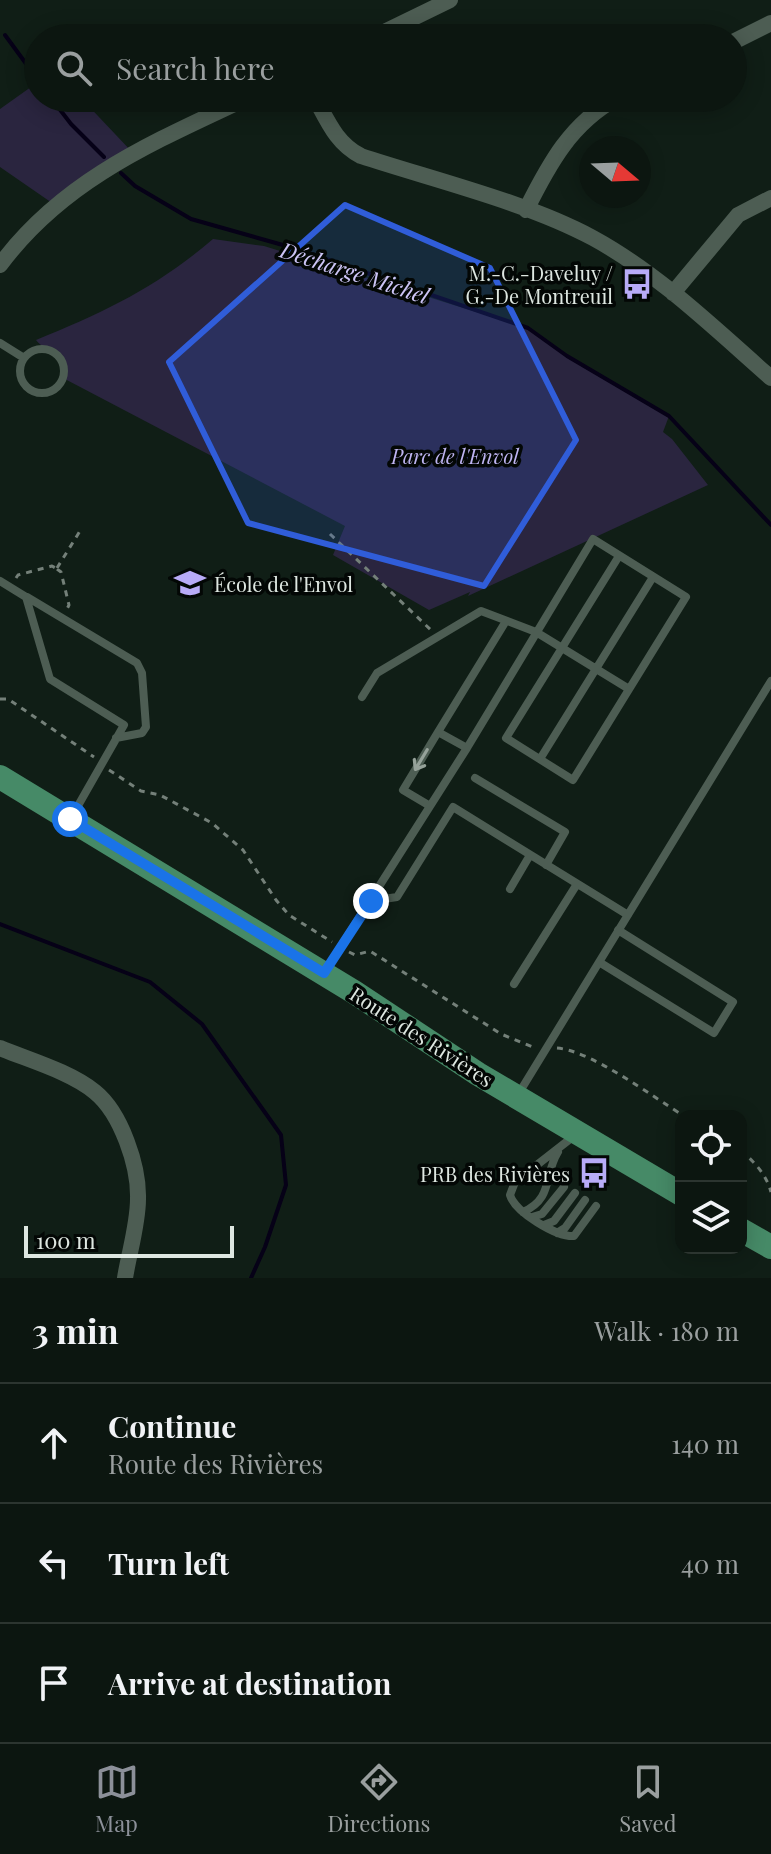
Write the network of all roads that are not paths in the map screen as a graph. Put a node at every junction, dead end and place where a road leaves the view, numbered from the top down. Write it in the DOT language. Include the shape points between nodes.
graph roads {
  1 [pos="450,0"];
  2 [pos="771,23"];
  3 [pos="401,24"];
  4 [pos="747,35"];
  5 [pos="217,112"];
  6 [pos="323,112"];
  7 [pos="596,112"];
  8 [pos="771,198"];
  9 [pos="526,210"];
  10 [pos="0,265"];
  11 [pos="673,293"];
  12 [pos="0,343"];
  13 [pos="24,358"];
  14 [pos="771,378"];
  15 [pos="619,556"];
  16 [pos="653,577"];
  17 [pos="0,581"];
  18 [pos="26,597"];
  19 [pos="506,621"];
  20 [pos="536,632"];
  21 [pos="561,648"];
  22 [pos="596,669"];
  23 [pos="771,681"];
  24 [pos="629,689"];
  25 [pos="362,697"];
  26 [pos="438,732"];
  27 [pos="116,738"];
  28 [pos="467,748"];
  29 [pos="540,759"];
  30 [pos="0,777"];
  31 [pos="475,778"];
  32 [pos="430,806"];
  33 [pos="70,819"];
  34 [pos="530,855"];
  35 [pos="546,865"];
  36 [pos="577,884"];
  37 [pos="510,889"];
  38 [pos="371,901"];
  39 [pos="628,915"];
  40 [pos="618,930"];
  41 [pos="599,962"];
  42 [pos="324,973"];
  43 [pos="514,984"];
  44 [pos="0,1048"];
  45 [pos="516,1097"];
  46 [pos="570,1139"];
  47 [pos="564,1187"];
  48 [pos="675,1191"];
  49 [pos="575,1193"];
  50 [pos="585,1200"];
  51 [pos="596,1206"];
  52 [pos="523,1212"];
  53 [pos="532,1217"];
  54 [pos="544,1225"];
  55 [pos="557,1233"];
  56 [pos="747,1233"];
  57 [pos="771,1247"];
  58 [pos="125,1278"];
  1 -- 3 [label="street"];
  2 -- 4 [label="street"];
  5 -- 10 [label="street" via="99,173 41,216"];
  6 -- 9 [label="street" via="348,150"];
  7 -- 9 [label="street" via="567,138"];
  8 -- 11 [label="street" via="738,215"];
  9 -- 11 [label="street" via="592,238"];
  11 -- 14 [label="street"];
  12 -- 13 [label="lane"];
  13 -- 13 [label="lane" via="20,375 28,388 48,393 61,383 64,368 54,353 36,350"];
  15 -- 16 [label="lane"];
  15 -- 20 [label="lane" via="593,539"];
  15 -- 21 [label="lane"];
  16 -- 22 [label="lane"];
  16 -- 24 [label="lane" via="686,597"];
  17 -- 18 [label="lane"];
  18 -- 27 [label="lane" via="50,679 124,725"];
  18 -- 27 [label="lane" via="137,663 146,727 142,733"];
  19 -- 20 [label="lane"];
  19 -- 25 [label="lane" via="481,611 377,673"];
  19 -- 26 [label="lane"];
  20 -- 21 [label="lane"];
  20 -- 28 [label="lane"];
  21 -- 22 [label="lane"];
  21 -- 29 [label="lane" via="506,738"];
  22 -- 24 [label="lane"];
  22 -- 29 [label="lane"];
  23 -- 39 [label="lane"];
  24 -- 29 [label="lane" via="573,780"];
  26 -- 28 [label="lane"];
  26 -- 32 [label="lane, one-way" via="403,790"];
  27 -- 33 [label="lane"];
  28 -- 32 [label="lane"];
  30 -- 33 [label="main road, Route des Rivières"];
  31 -- 35 [label="lane" via="565,832"];
  32 -- 38 [label="lane"];
  33 -- 42 [label="main road, Route des Rivières"];
  34 -- 35 [label="lane"];
  34 -- 37 [label="lane"];
  34 -- 38 [label="lane" via="453,807 397,897"];
  35 -- 36 [label="lane"];
  36 -- 39 [label="lane"];
  36 -- 43 [label="lane"];
  38 -- 42 [label="lane"];
  39 -- 40 [label="lane"];
  40 -- 41 [label="lane"];
  40 -- 41 [label="lane" via="733,1002 714,1033"];
  41 -- 45 [label="lane"];
  42 -- 45 [label="main road, Route des Rivières"];
  44 -- 58 [label="street" via="96,1093 119,1123 133,1160 139,1199"];
  45 -- 46 [label="main road, Route des Rivières"];
  46 -- 48 [label="main road, Route des Rivières"];
  46 -- 52 [label="lane" via="552,1162 544,1196"];
  46 -- 52 [label="lane" via="515,1182 510,1195"];
  47 -- 53 [label="lane" via="542,1214"];
  49 -- 54 [label="lane" via="554,1221"];
  50 -- 55 [label="lane"];
  51 -- 55 [label="lane" via="574,1236"];
  52 -- 53 [label="lane"];
  53 -- 54 [label="lane"];
  54 -- 55 [label="lane"];
  56 -- 57 [label="main road"];
}
